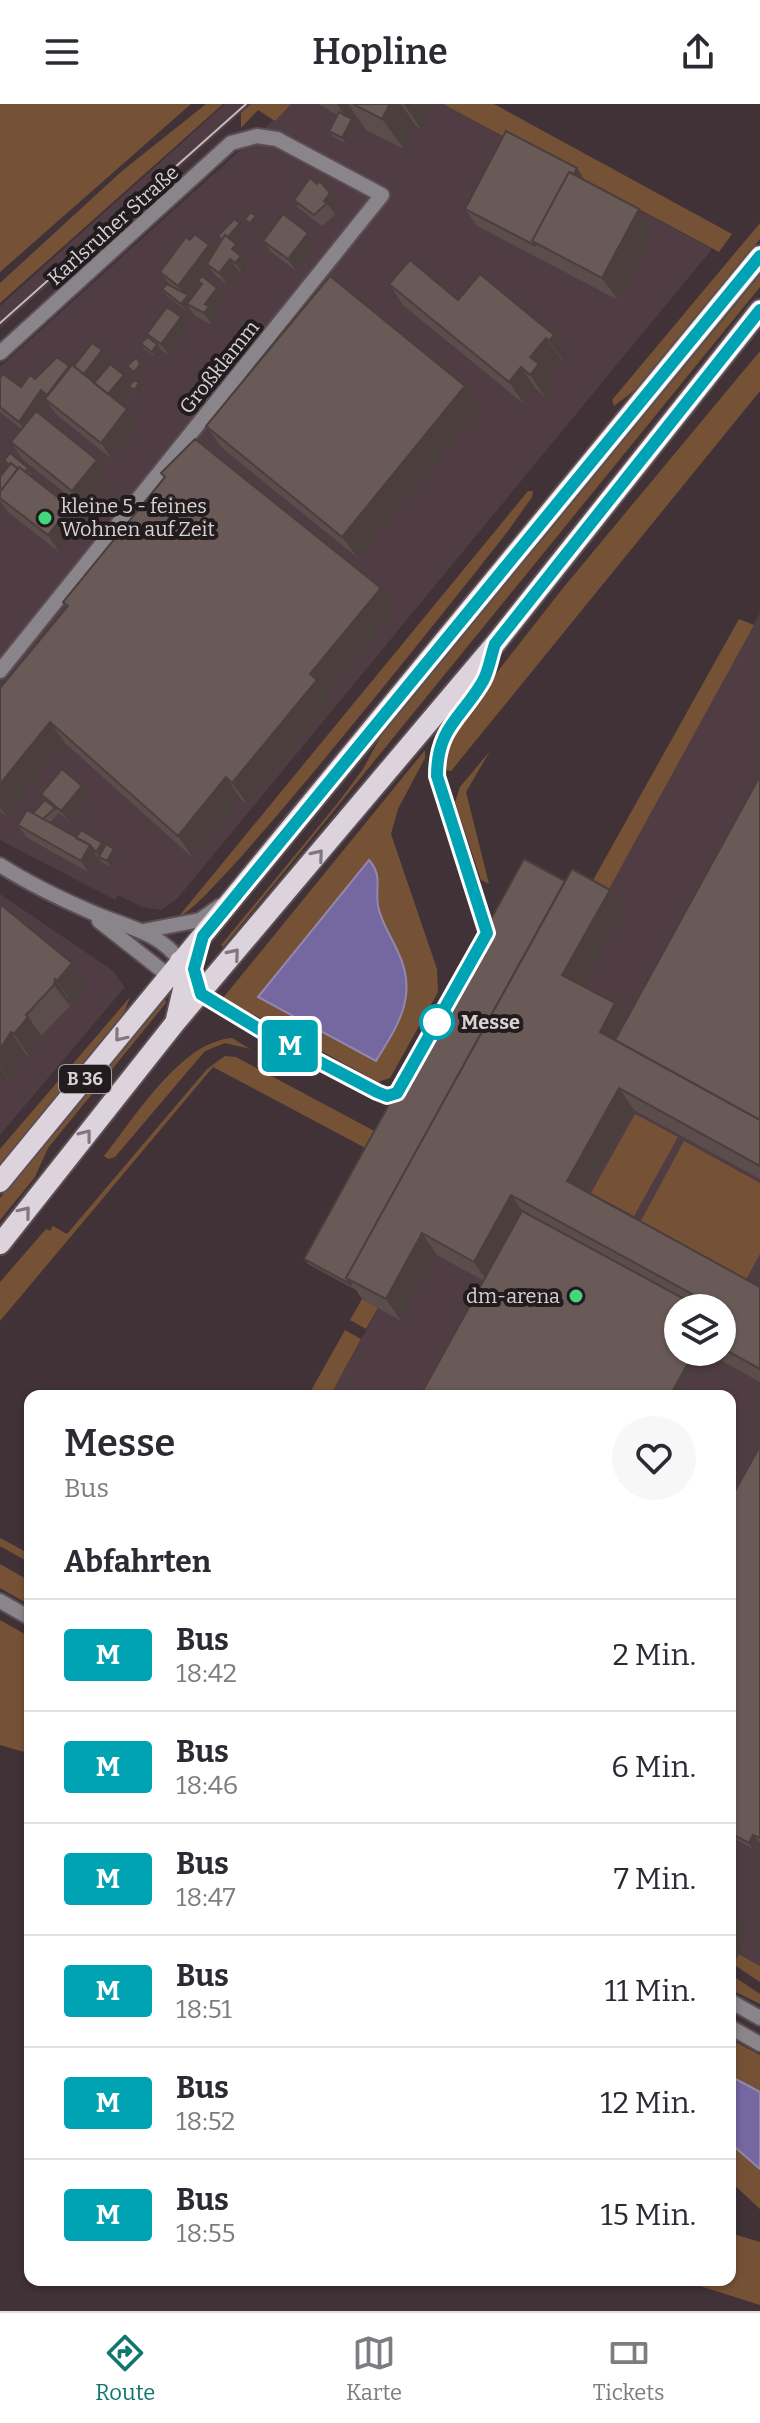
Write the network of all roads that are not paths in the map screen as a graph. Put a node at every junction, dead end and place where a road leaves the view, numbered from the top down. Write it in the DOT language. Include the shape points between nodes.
graph roads {
  1 [pos="257,136"];
  2 [pos="760,256"];
  3 [pos="760,310"];
  4 [pos="0,353"];
  5 [pos="0,671"];
  6 [pos="0,865"];
  7 [pos="237,895"];
  8 [pos="87,910"];
  9 [pos="143,931"];
  10 [pos="203,936"];
  11 [pos="184,979"];
  12 [pos="0,1182"];
  13 [pos="0,1244"];
  14 [pos="0,1601"];
  15 [pos="24,1615"];
  16 [pos="736,2004"];
  17 [pos="757,2015"];
  18 [pos="736,2030"];
  19 [pos="760,2044"];
  1 -- 4 [label="street, Karlsruher Straße" via="218,153"];
  1 -- 5 [label="street, Großklamm" via="294,147 382,195"];
  2 -- 7 [label="main road, B 36"];
  11 -- 3 [label="main road, B 36, one-way" via="495,644"];
  6 -- 8 [label="street"];
  7 -- 9 [label="street" via="200,920"];
  7 -- 10 [label="main road, B 36"];
  8 -- 9 [label="street"];
  8 -- 11 [label="street"];
  9 -- 11 [label="street" via="169,945"];
  10 -- 11 [label="main road, B 36"];
  10 -- 11 [label="main road" via="194,969"];
  11 -- 12 [label="main road, B 36, one-way"];
  13 -- 11 [label="main road, B 36, one-way" via="175,1023"];
  14 -- 15 [label="street"];
  16 -- 17 [label="street"];
  18 -- 19 [label="street"];
}
